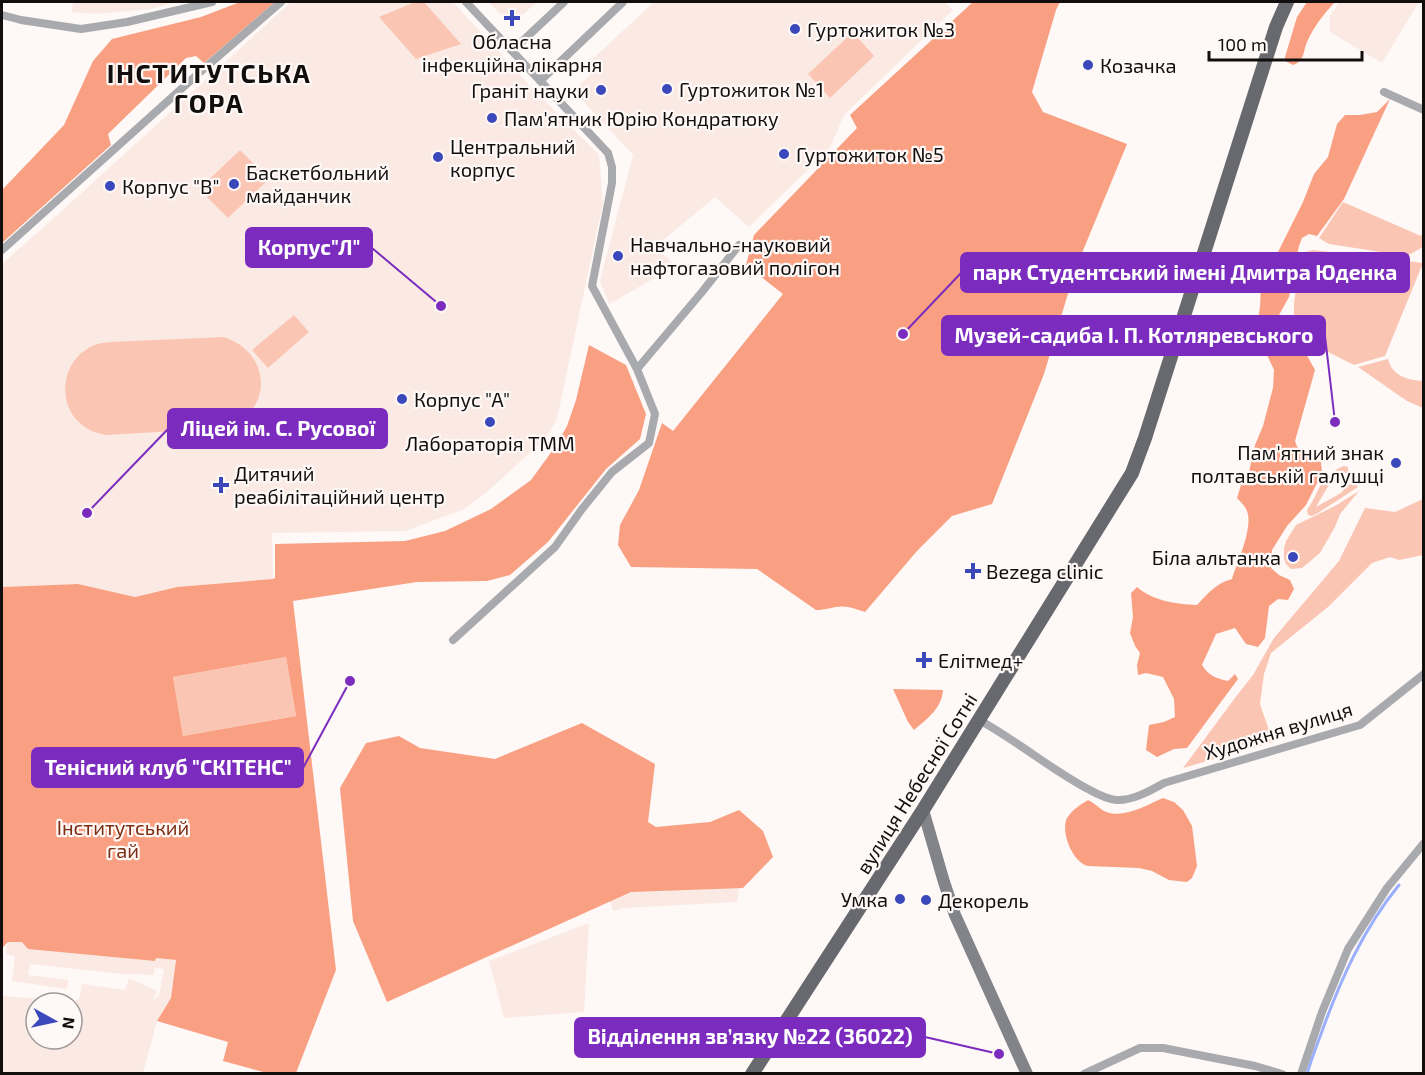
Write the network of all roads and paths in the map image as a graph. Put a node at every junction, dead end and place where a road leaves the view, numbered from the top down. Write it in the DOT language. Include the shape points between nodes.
graph roads {
  1 [pos="212,2"];
  2 [pos="281,2"];
  3 [pos="466,2"];
  4 [pos="564,2"];
  5 [pos="623,2"];
  6 [pos="1287,2"];
  7 [pos="2,15"];
  8 [pos="512,51"];
  9 [pos="540,81"];
  10 [pos="1384,92"];
  11 [pos="1424,110"];
  12 [pos="739,245"];
  13 [pos="2,250"];
  14 [pos="637,369"];
  15 [pos="453,640"];
  16 [pos="1424,674"];
  17 [pos="979,720"];
  18 [pos="923,810"];
  19 [pos="1424,843"];
  20 [pos="752,1074"];
  21 [pos="1027,1074"];
  22 [pos="1084,1074"];
  23 [pos="1282,1074"];
  24 [pos="1301,1074"];
  1 -- 7 [label="street" via="81,29"];
  2 -- 13 [label="street"];
  3 -- 8 [label="street"];
  4 -- 8 [label="street"];
  5 -- 9 [label="street"];
  6 -- 17 [label="main road, вулиця Небесної Сотні" via="1132,473"];
  8 -- 9 [label="street"];
  9 -- 14 [label="street" via="608,153 612,183 592,286"];
  10 -- 11 [label="street"];
  12 -- 14 [label="street"];
  14 -- 15 [label="street" via="655,414 649,443 612,472 555,547"];
  16 -- 17 [label="street, Художня вулиця" via="1360,725 1115,800 1068,778"];
  17 -- 18 [label="main road, вулиця Небесної Сотні"];
  18 -- 20 [label="main road, вулиця Небесної Сотні"];
  18 -- 21 [label="street" via="955,915"];
  19 -- 24 [label="street" via="1387,888 1348,949"];
  22 -- 23 [label="street" via="1140,1048 1162,1048"];
}
